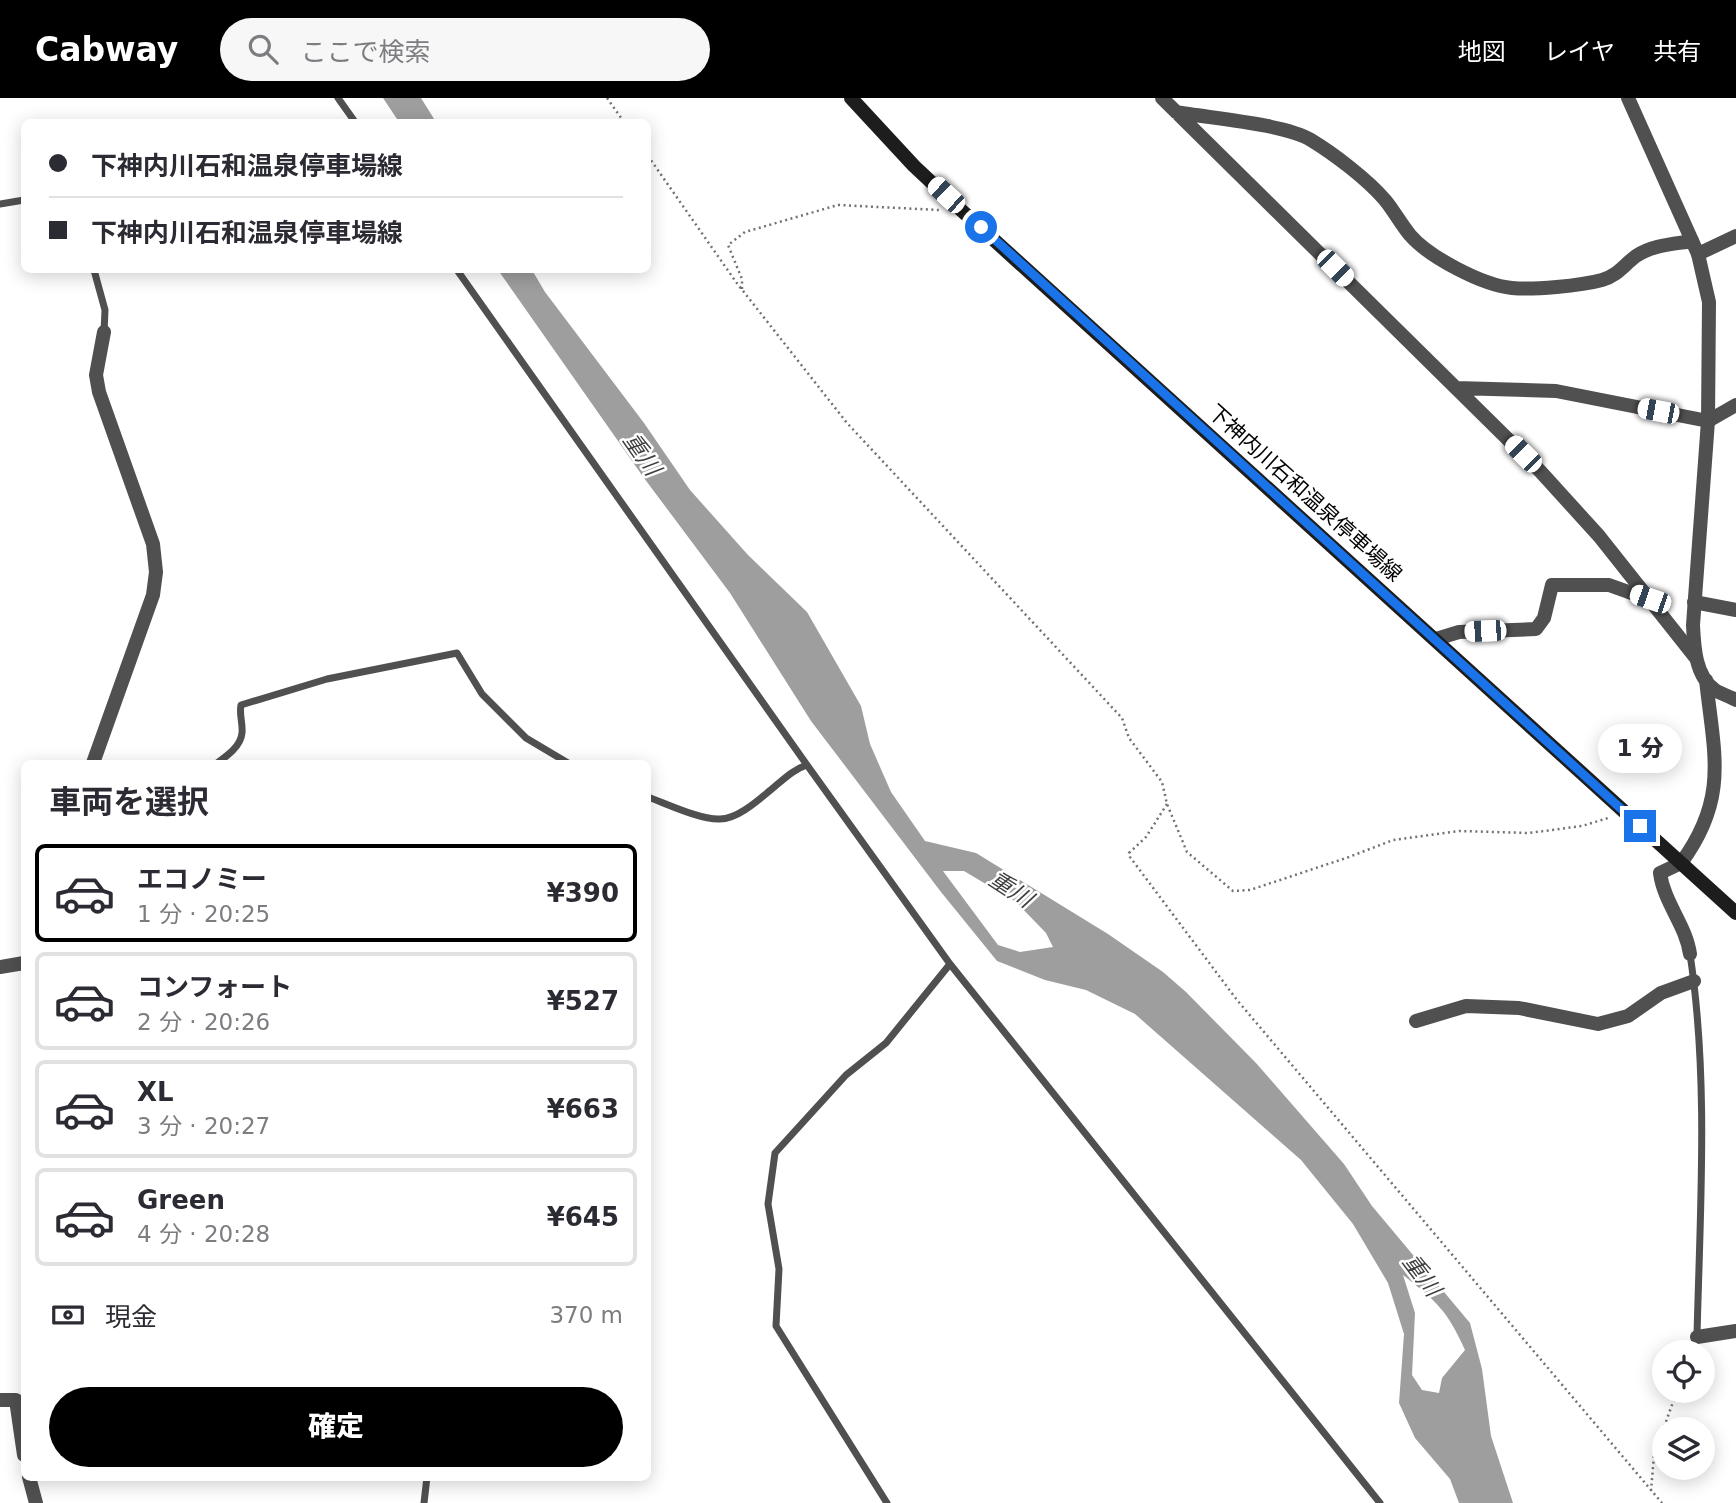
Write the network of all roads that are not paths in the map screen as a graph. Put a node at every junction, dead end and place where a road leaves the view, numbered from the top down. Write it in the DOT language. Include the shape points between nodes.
graph roads {
  1 [pos="338,98"];
  2 [pos="851,98"];
  3 [pos="1162,98"];
  4 [pos="1628,98"];
  5 [pos="1176,112"];
  6 [pos="353,119"];
  7 [pos="21,200"];
  8 [pos="0,204"];
  9 [pos="1736,236"];
  10 [pos="1695,248"];
  11 [pos="95,273"];
  12 [pos="459,273"];
  13 [pos="104,332"];
  14 [pos="1456,388"];
  15 [pos="1736,405"];
  16 [pos="1708,421"];
  17 [pos="1650,599"];
  18 [pos="1694,602"];
  19 [pos="1736,610"];
  20 [pos="1436,639"];
  21 [pos="1695,657"];
  22 [pos="1706,680"];
  23 [pos="1736,700"];
  24 [pos="94,760"];
  25 [pos="222,760"];
  26 [pos="563,760"];
  27 [pos="807,765"];
  28 [pos="651,798"];
  29 [pos="1681,863"];
  30 [pos="1736,913"];
  31 [pos="1690,954"];
  32 [pos="21,964"];
  33 [pos="950,964"];
  34 [pos="0,967"];
  35 [pos="1694,981"];
  36 [pos="1416,1021"];
  37 [pos="1736,1331"];
  38 [pos="1696,1337"];
  39 [pos="0,1401"];
  40 [pos="21,1434"];
  41 [pos="30,1481"];
  42 [pos="427,1481"];
  43 [pos="36,1503"];
  44 [pos="424,1503"];
  45 [pos="887,1503"];
  46 [pos="1380,1503"];
  1 -- 6 [label="lane"];
  2 -- 20 [label="main road, 下神内川石和温泉停車場線" via="961,210"];
  3 -- 5 [label="street"];
  4 -- 10 [label="street"];
  5 -- 10 [label="street" via="1288,130 1309,138 1384,199 1428,253 1473,276 1511,288 1602,280 1656,247"];
  5 -- 14 [label="street"];
  7 -- 8 [label="lane"];
  9 -- 10 [label="street"];
  10 -- 16 [label="street" via="1709,302"];
  11 -- 13 [label="lane" via="105,310"];
  12 -- 27 [label="lane"];
  13 -- 24 [label="street" via="96,375 99,392 153,544 156,572 153,595"];
  14 -- 16 [label="street" via="1556,391"];
  14 -- 17 [label="street" via="1540,471"];
  15 -- 16 [label="street"];
  16 -- 18 [label="street"];
  17 -- 20 [label="street" via="1609,586 1552,585 1544,618 1536,629 1458,632"];
  17 -- 21 [label="street"];
  18 -- 19 [label="street"];
  18 -- 21 [label="street"];
  20 -- 29 [label="main road, 下神内川石和温泉停車場線"];
  21 -- 22 [label="street"];
  22 -- 23 [label="street" via="1713,689"];
  22 -- 29 [label="street" via="1715,753 1713,796 1698,840"];
  25 -- 26 [label="lane" via="233,752 242,735 242,705 327,679 457,653 482,694 526,738"];
  27 -- 28 [label="lane" via="723,820"];
  27 -- 33 [label="lane"];
  29 -- 30 [label="main road, 下神内川石和温泉停車場線"];
  29 -- 31 [label="street" via="1660,873"];
  31 -- 35 [label="lane"];
  32 -- 34 [label="street"];
  33 -- 45 [label="lane" via="886,1043 846,1075 775,1153 768,1205 779,1269 776,1326"];
  33 -- 46 [label="lane"];
  35 -- 36 [label="street" via="1661,993 1628,1016 1598,1024 1519,1008 1466,1006"];
  35 -- 38 [label="lane" via="1701,1056"];
  37 -- 38 [label="street"];
  39 -- 40 [label="street" via="16,1400"];
  41 -- 43 [label="street"];
  42 -- 44 [label="lane"];
}
